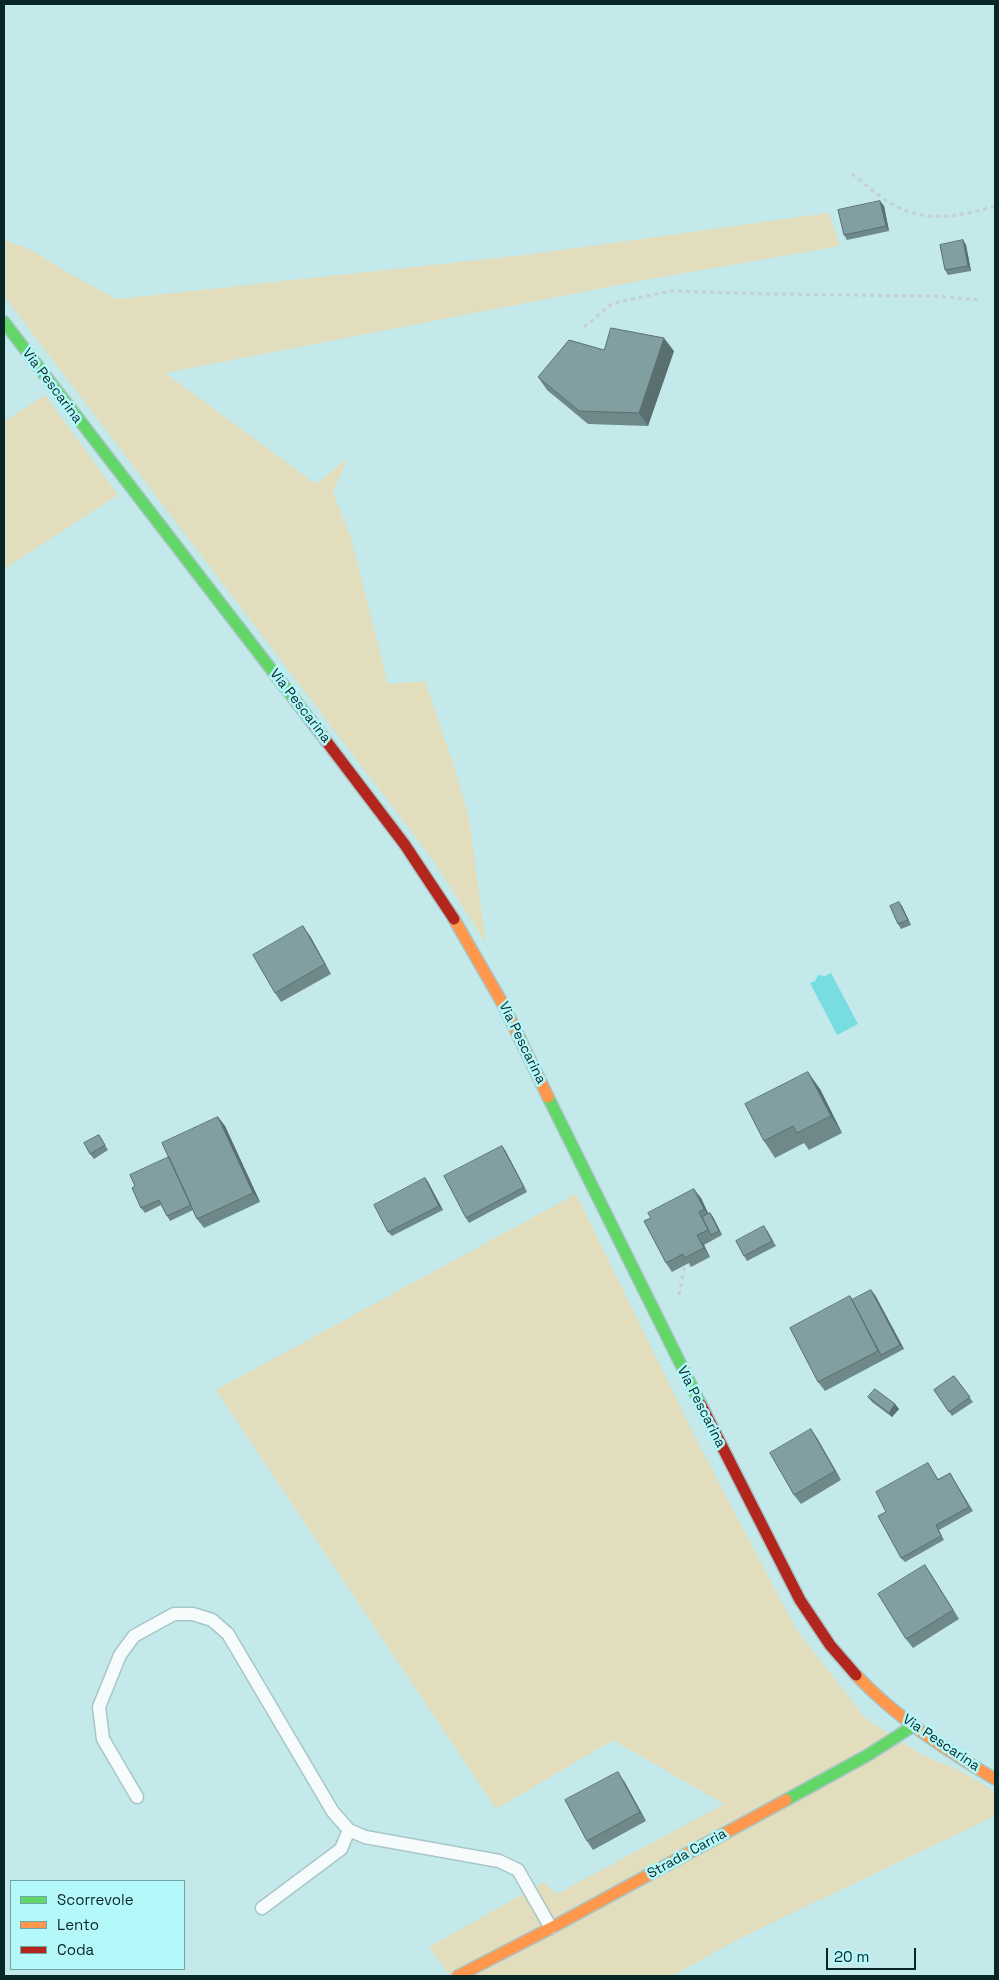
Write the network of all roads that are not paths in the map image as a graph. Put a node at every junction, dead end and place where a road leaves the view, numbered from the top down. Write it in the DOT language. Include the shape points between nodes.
graph roads {
  1 [pos="4,322"];
  2 [pos="913,1726"];
  3 [pos="995,1778"];
  4 [pos="136,1798"];
  5 [pos="349,1830"];
  6 [pos="262,1908"];
  7 [pos="551,1928"];
  8 [pos="458,1976"];
  1 -- 2 [label="street, Via Pescarina" via="347,767 405,845 454,919 501,1000 708,1421 800,1600 847,1664 886,1705"];
  2 -- 3 [label="street, Via Pescarina"];
  2 -- 7 [label="street, Strada Carria" via="868,1755"];
  4 -- 5 [label="lane" via="103,1739 99,1707 120,1655 134,1636 174,1614 193,1614 212,1620 228,1634 317,1787"];
  5 -- 6 [label="lane" via="341,1849"];
  5 -- 7 [label="lane" via="365,1837 499,1862 518,1870"];
  7 -- 8 [label="street, Strada Carria"];
}
